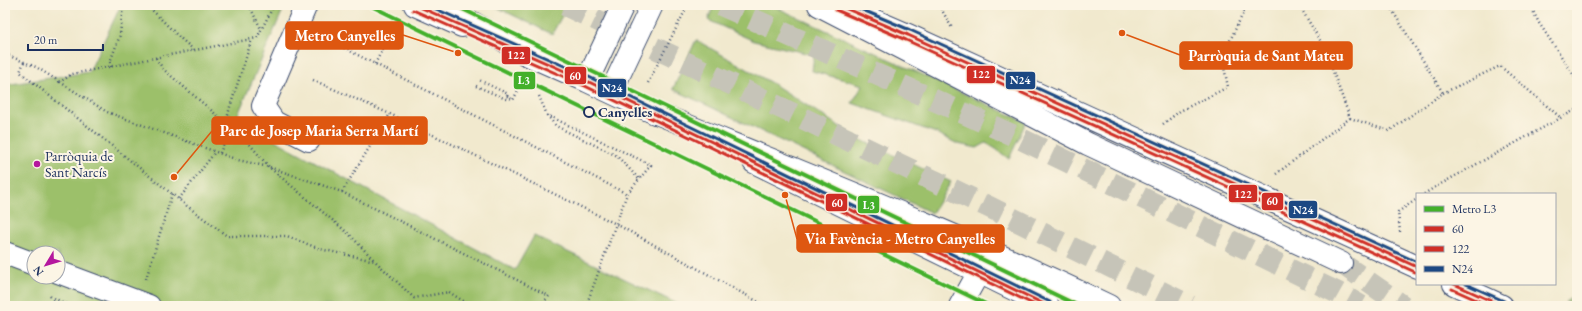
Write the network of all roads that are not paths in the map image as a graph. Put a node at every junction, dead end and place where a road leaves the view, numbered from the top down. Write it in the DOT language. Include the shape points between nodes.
graph roads {
  1 [pos="306,5"];
  2 [pos="415,5"];
  3 [pos="441,5"];
  4 [pos="623,5"];
  5 [pos="652,5"];
  6 [pos="819,5"];
  7 [pos="838,5"];
  8 [pos="535,58"];
  9 [pos="587,81"];
  10 [pos="611,92"];
  11 [pos="637,105"];
  12 [pos="309,140"];
  13 [pos="5,253"];
  14 [pos="26,261"];
  15 [pos="1341,263"];
  16 [pos="1416,267"];
  17 [pos="979,272"];
  18 [pos="66,275"];
  19 [pos="1456,285"];
  20 [pos="144,304"];
  21 [pos="960,306"];
  22 [pos="1048,306"];
  23 [pos="1109,306"];
  24 [pos="1502,306"];
  1 -- 12 [label="main road" via="263,106 274,122"];
  2 -- 8 [label="main road"];
  3 -- 8 [label="main road"];
  4 -- 9 [label="main road"];
  5 -- 10 [label="main road"];
  6 -- 15 [label="main road" via="1088,144"];
  7 -- 16 [label="main road"];
  8 -- 9 [label="main road"];
  9 -- 10 [label="main road"];
  10 -- 11 [label="main road"];
  11 -- 17 [label="main road"];
  11 -- 23 [label="main road" via="938,229"];
  13 -- 14 [label="main road"];
  17 -- 21 [label="main road"];
  17 -- 22 [label="main road"];
  18 -- 20 [label="main road"];
  19 -- 24 [label="main road"];
}
